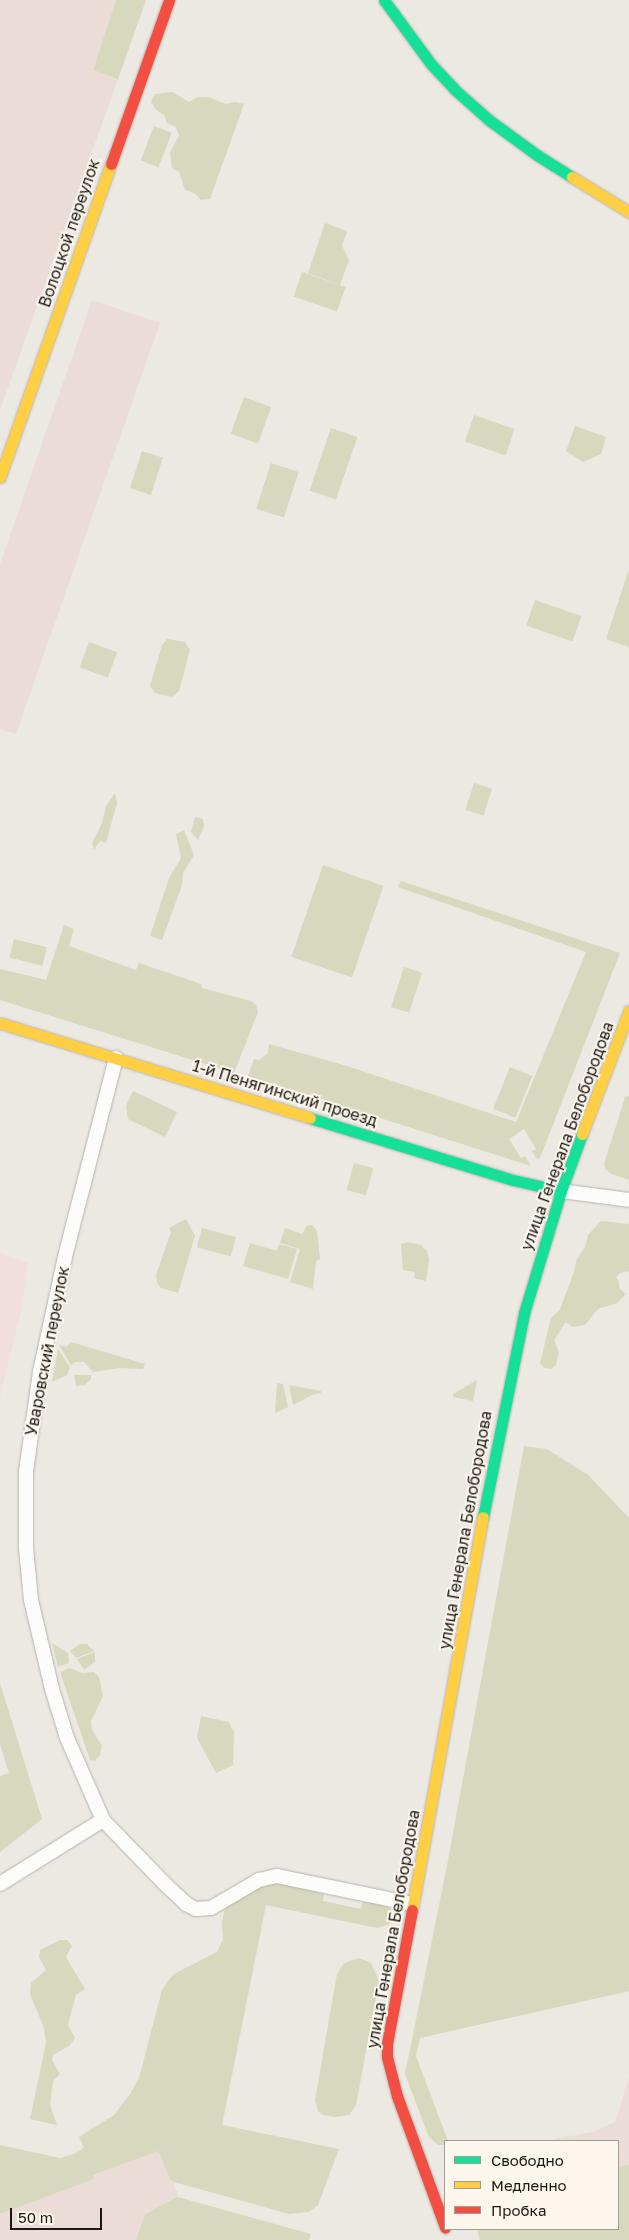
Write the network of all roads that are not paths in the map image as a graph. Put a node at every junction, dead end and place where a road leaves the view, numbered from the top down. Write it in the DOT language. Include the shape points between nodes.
graph roads {
  1 [pos="169,0"];
  2 [pos="384,0"];
  3 [pos="629,212"];
  4 [pos="0,477"];
  5 [pos="629,1011"];
  6 [pos="0,1023"];
  7 [pos="116,1058"];
  8 [pos="560,1192"];
  9 [pos="629,1200"];
  10 [pos="103,1820"];
  11 [pos="0,1884"];
  12 [pos="412,1904"];
  13 [pos="444,2223"];
  1 -- 4 [label="main road, Волоцкой переулок"];
  2 -- 3 [label="main road" via="431,64 489,120 537,155"];
  5 -- 8 [label="main road, улица Генерала Белобородова"];
  6 -- 7 [label="main road, 1-й Пенягинский проезд"];
  7 -- 8 [label="main road, 1-й Пенягинский проезд"];
  7 -- 10 [label="street, Уваровский переулок" via="65,1257 38,1379 26,1471 28,1573 40,1642 67,1738"];
  8 -- 9 [label="street"];
  8 -- 12 [label="main road, улица Генерала Белобородова" via="513,1360"];
  10 -- 11 [label="street"];
  10 -- 12 [label="street, Уваровский переулок" via="167,1886 196,1909 211,1908 259,1880 277,1876"];
  12 -- 13 [label="main road, улица Генерала Белобородова" via="387,2044 389,2068"];
}
